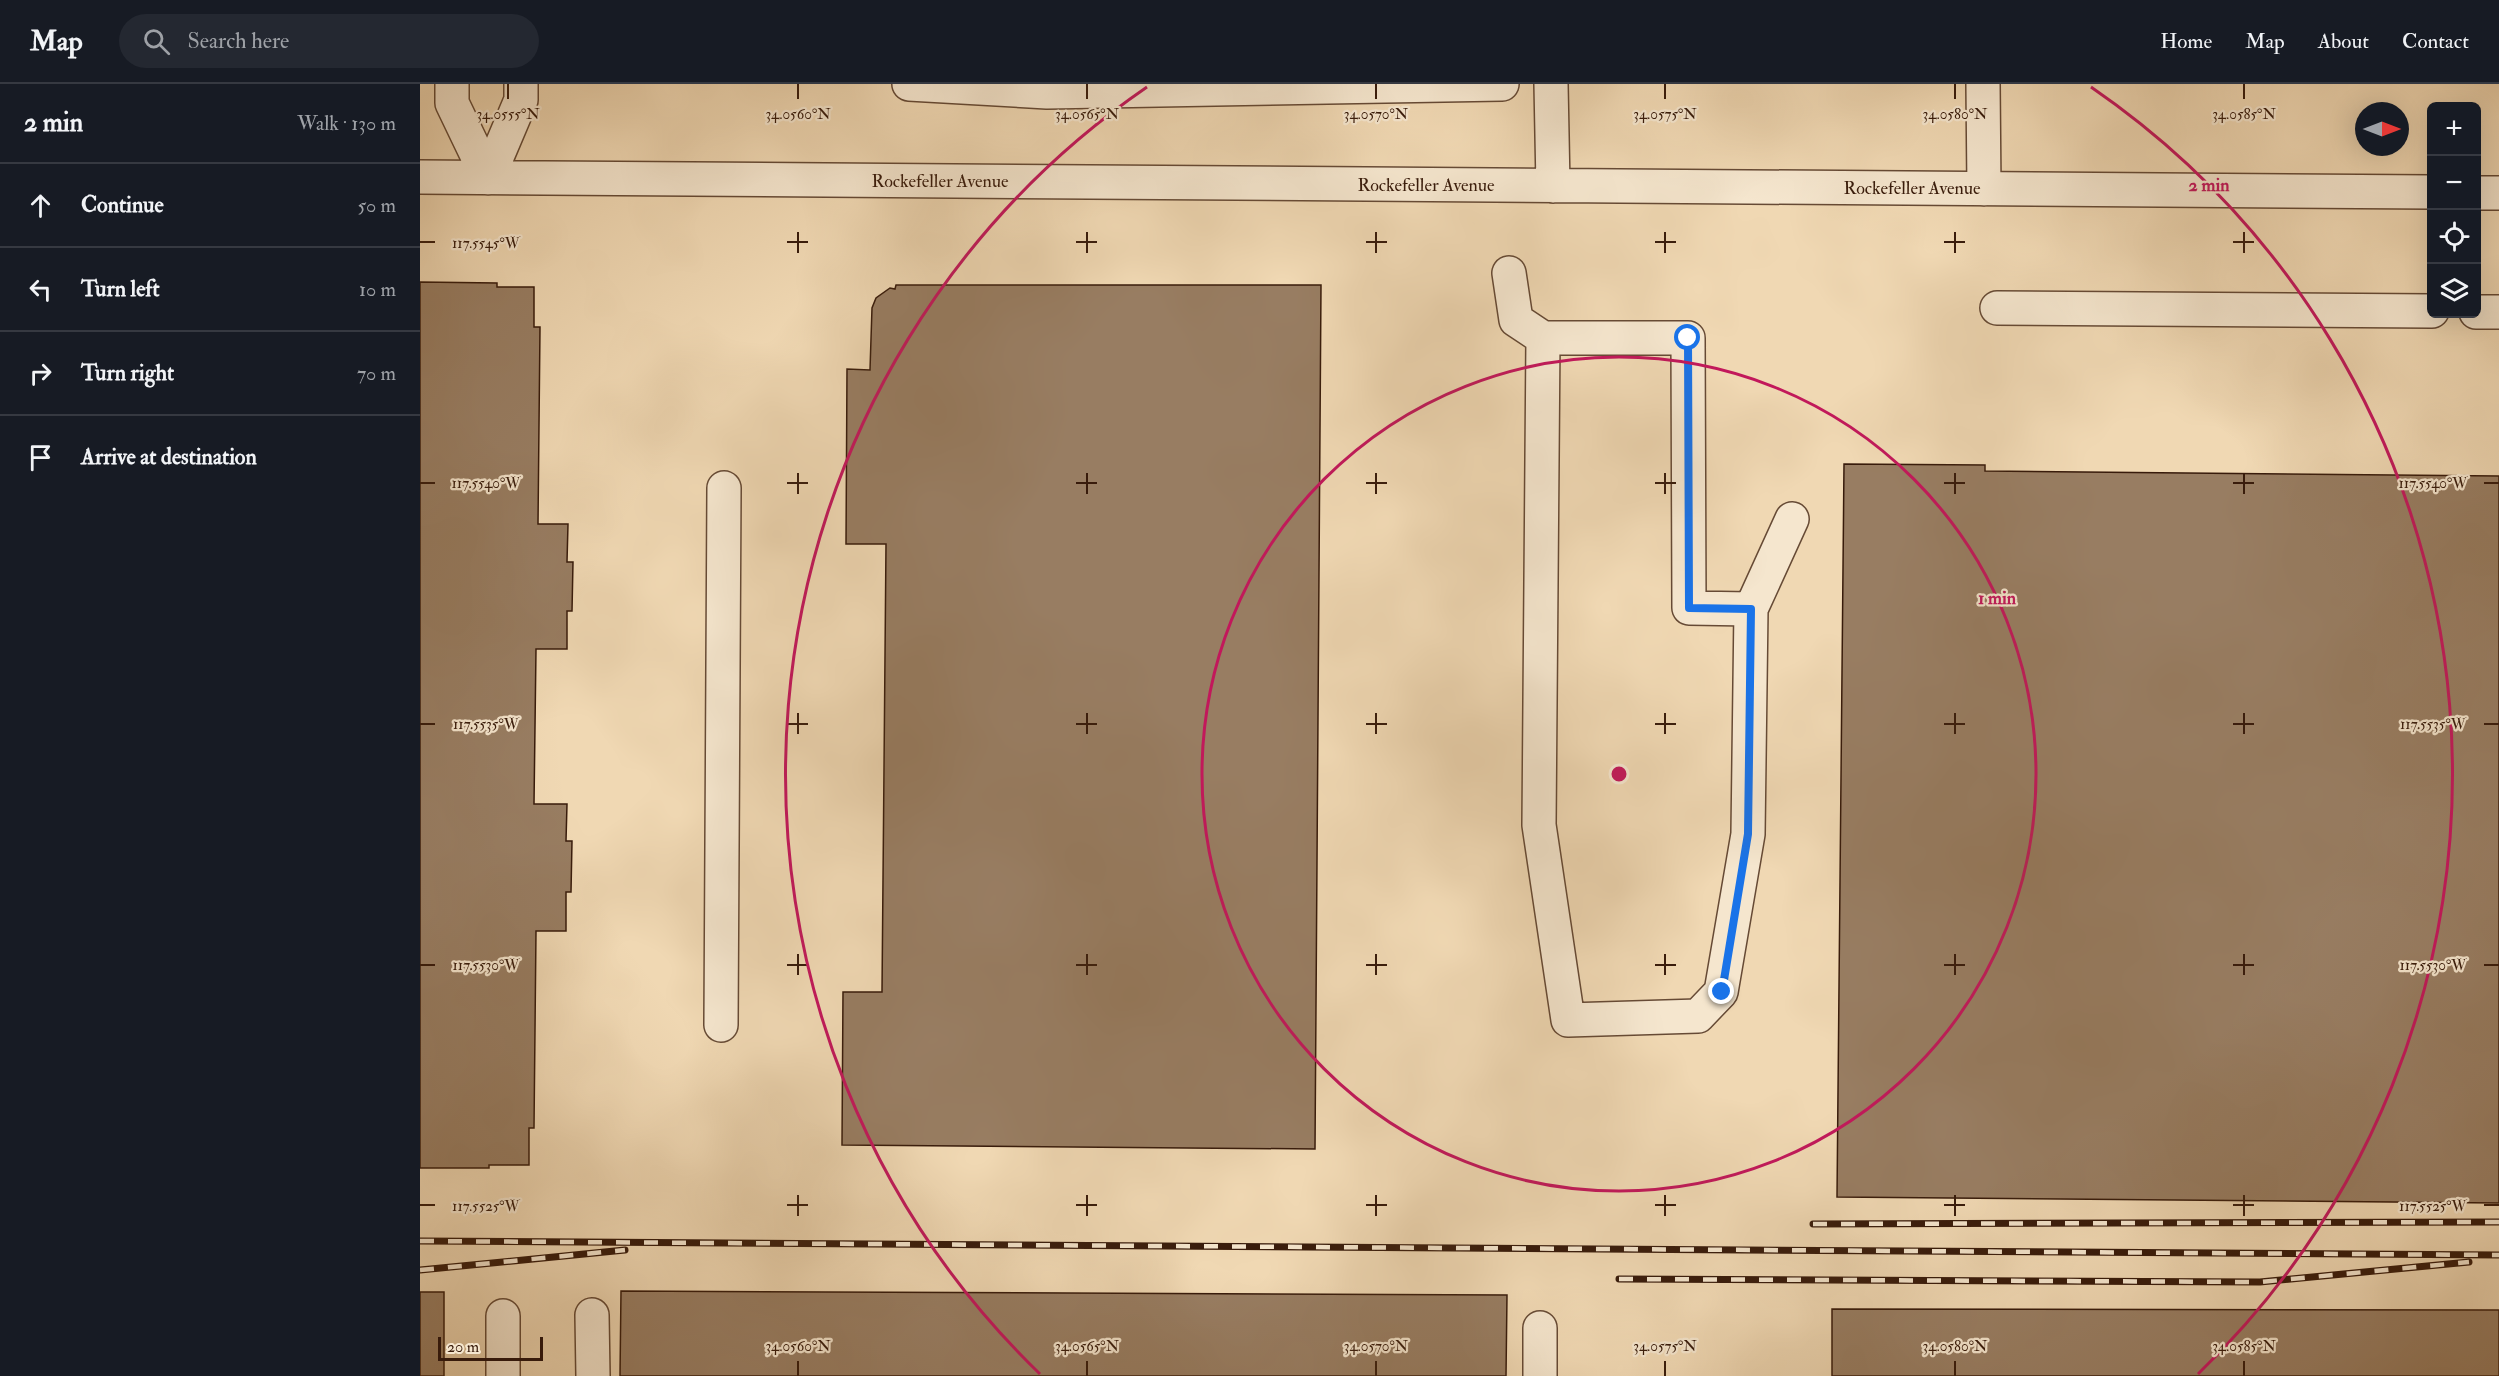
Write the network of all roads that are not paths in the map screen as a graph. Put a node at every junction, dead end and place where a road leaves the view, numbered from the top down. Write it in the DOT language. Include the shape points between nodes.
graph roads {
  1 [pos="452,84"];
  2 [pos="521,84"];
  3 [pos="909,84"];
  4 [pos="1502,84"];
  5 [pos="1551,84"];
  6 [pos="1983,84"];
  7 [pos="420,177"];
  8 [pos="488,178"];
  9 [pos="1553,186"];
  10 [pos="1984,189"];
  11 [pos="2427,192"];
  12 [pos="2481,192"];
  13 [pos="2499,193"];
  14 [pos="1509,273"];
  15 [pos="1997,308"];
  16 [pos="2427,311"];
  17 [pos="2481,312"];
  18 [pos="2499,312"];
  19 [pos="1543,338"];
  20 [pos="724,488"];
  21 [pos="1792,519"];
  22 [pos="1751,609"];
  23 [pos="721,1025"];
  24 [pos="592,1315"];
  25 [pos="503,1316"];
  26 [pos="1540,1328"];
  27 [pos="503,1376"];
  28 [pos="592,1376"];
  29 [pos="1540,1376"];
  1 -- 8 [label="street" via="452,103"];
  2 -- 8 [label="street" via="520,100"];
  3 -- 4 [label="street" via="1047,92"];
  5 -- 9 [label="street"];
  6 -- 10 [label="street"];
  7 -- 8 [label="street, Rockefeller Avenue"];
  8 -- 9 [label="street, Rockefeller Avenue"];
  9 -- 10 [label="street, Rockefeller Avenue"];
  10 -- 11 [label="street, Rockefeller Avenue"];
  12 -- 13 [label="street"];
  14 -- 19 [label="street" via="1516,320"];
  15 -- 16 [label="street"];
  17 -- 18 [label="street"];
  19 -- 22 [label="street" via="1688,338 1689,608"];
  19 -- 22 [label="street" via="1539,825 1568,1020 1698,1016 1722,992 1748,834"];
  20 -- 23 [label="street"];
  21 -- 22 [label="street"];
  24 -- 28 [label="street"];
  25 -- 27 [label="street"];
  26 -- 29 [label="street"];
}
